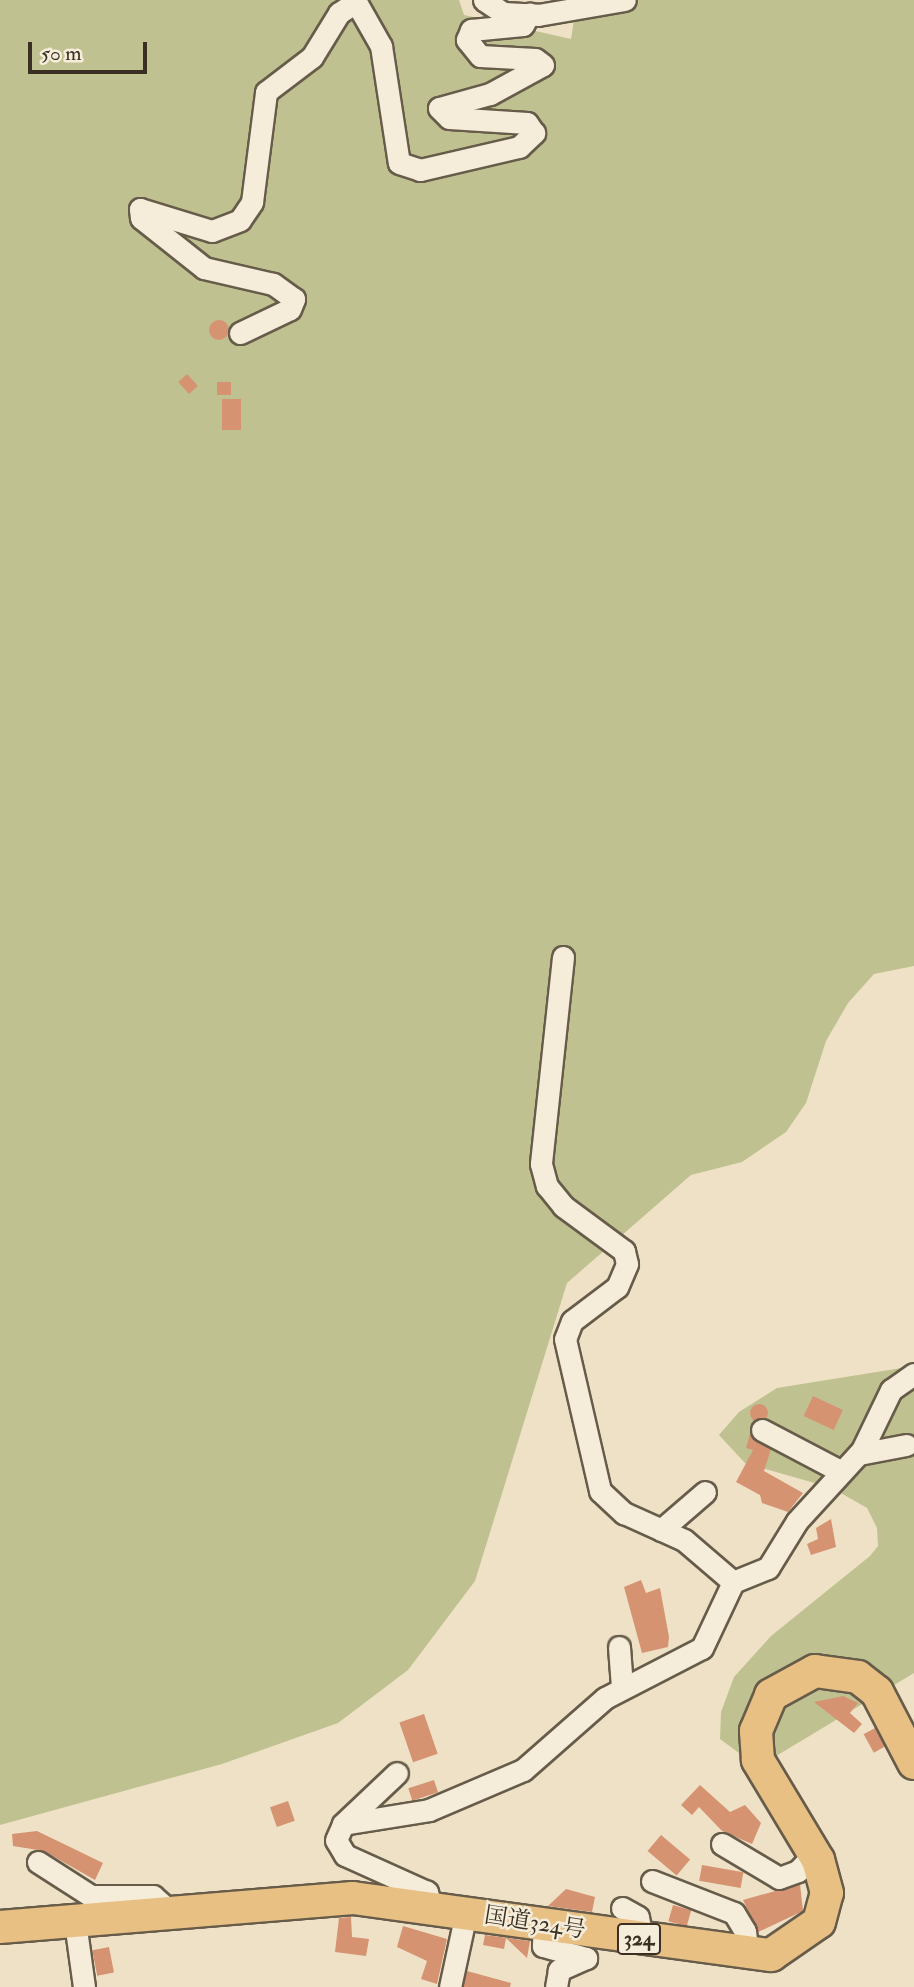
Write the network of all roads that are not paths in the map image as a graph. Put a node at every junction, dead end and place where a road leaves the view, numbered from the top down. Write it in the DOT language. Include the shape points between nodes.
graph roads {
  1 [pos="484,0"];
  2 [pos="625,0"];
  3 [pos="529,14"];
  4 [pos="240,334"];
  5 [pos="563,957"];
  6 [pos="914,1374"];
  7 [pos="762,1430"];
  8 [pos="906,1445"];
  9 [pos="859,1454"];
  10 [pos="842,1472"];
  11 [pos="705,1492"];
  12 [pos="662,1530"];
  13 [pos="733,1583"];
  14 [pos="619,1647"];
  15 [pos="622,1688"];
  16 [pos="914,1763"];
  17 [pos="397,1773"];
  18 [pos="342,1824"];
  19 [pos="722,1844"];
  20 [pos="814,1854"];
  21 [pos="38,1862"];
  22 [pos="652,1881"];
  23 [pos="431,1906"];
  24 [pos="622,1908"];
  25 [pos="171,1912"];
  26 [pos="466,1913"];
  27 [pos="75,1922"];
  28 [pos="544,1925"];
  29 [pos="0,1927"];
  30 [pos="642,1940"];
  31 [pos="748,1957"];
  32 [pos="84,1987"];
  33 [pos="450,1987"];
  34 [pos="556,1987"];
  1 -- 3 [label="street" via="503,13"];
  2 -- 3 [label="street"];
  3 -- 4 [label="street" via="523,25 471,30 467,40 480,56 535,59 543,65 490,94 439,108 449,118 527,123 534,133 519,147 420,170 399,163 381,46 356,2 339,13 312,57 266,92 252,202 240,220 212,231 140,209 141,218 204,268 274,284 294,299 290,309"];
  5 -- 12 [label="street" via="541,1164 547,1186 563,1206 624,1251 627,1264 617,1287 572,1321 565,1339 600,1491 624,1513"];
  6 -- 9 [label="street" via="891,1390"];
  7 -- 10 [label="street"];
  8 -- 9 [label="street"];
  9 -- 10 [label="street"];
  10 -- 13 [label="street" via="797,1521 768,1568"];
  11 -- 12 [label="street"];
  12 -- 13 [label="street" via="684,1540"];
  13 -- 15 [label="street" via="702,1648"];
  14 -- 15 [label="street"];
  15 -- 18 [label="street" via="523,1770 429,1810"];
  16 -- 20 [label="highway, 国道324号 / 324" via="877,1692 858,1677 815,1671 781,1686 759,1718 754,1744 764,1776"];
  17 -- 18 [label="street"];
  18 -- 23 [label="street" via="336,1840 345,1855 426,1892"];
  19 -- 20 [label="street" via="779,1878 798,1871"];
  20 -- 31 [label="highway, 国道324号 / 324" via="827,1893 818,1922 780,1952"];
  21 -- 25 [label="street" via="91,1896 153,1896"];
  22 -- 31 [label="street" via="734,1913 745,1931"];
  23 -- 25 [label="highway, 国道324号 / 324" via="353,1898"];
  23 -- 26 [label="highway, 国道324号 / 324"];
  24 -- 30 [label="street" via="638,1917"];
  25 -- 27 [label="highway, 国道324号 / 324"];
  26 -- 28 [label="highway, 国道324号 / 324"];
  26 -- 33 [label="street"];
  27 -- 29 [label="highway, 国道324号 / 324"];
  27 -- 32 [label="street"];
  28 -- 30 [label="highway, 国道324号 / 324"];
  28 -- 34 [label="street" via="543,1946 586,1958 559,1970"];
  30 -- 31 [label="highway, 国道324号 / 324"];
}
